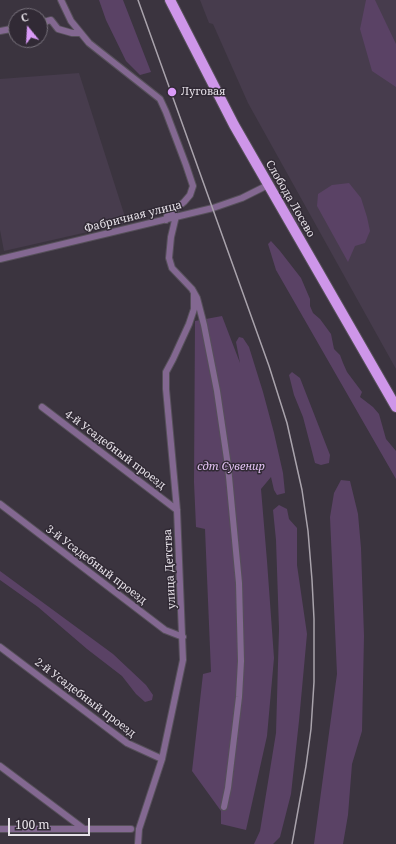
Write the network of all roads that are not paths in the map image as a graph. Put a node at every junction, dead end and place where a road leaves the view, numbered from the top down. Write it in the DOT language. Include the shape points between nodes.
graph roads {
  1 [pos="61,0"];
  2 [pos="170,0"];
  3 [pos="48,21"];
  4 [pos="80,33"];
  5 [pos="268,185"];
  6 [pos="176,216"];
  7 [pos="166,220"];
  8 [pos="0,259"];
  9 [pos="194,293"];
  10 [pos="42,407"];
  11 [pos="396,407"];
  12 [pos="0,504"];
  13 [pos="177,510"];
  14 [pos="183,637"];
  15 [pos="0,647"];
  16 [pos="162,760"];
  17 [pos="0,766"];
  18 [pos="224,807"];
  19 [pos="0,829"];
  20 [pos="84,829"];
  21 [pos="131,829"];
  22 [pos="138,844"];
  1 -- 4 [label="street"];
  2 -- 5 [label="main road, Слобода Лосево" via="225,109"];
  3 -- 4 [label="street" via="51,20 58,29"];
  4 -- 7 [label="street" via="160,99 166,112 193,186 190,195 167,216"];
  5 -- 6 [label="street, Фабричная улица" via="216,207"];
  5 -- 11 [label="main road, Слобода Лосево"];
  6 -- 7 [label="street, Фабричная улица"];
  6 -- 9 [label="street" via="169,258 172,268"];
  7 -- 8 [label="street, Фабричная улица"];
  9 -- 13 [label="street, улица Детства" via="194,309 189,324 166,372"];
  9 -- 18 [label="street" via="200,306 218,399 228,466 239,582 239,697"];
  10 -- 13 [label="street, 4-й Усадебный проезд"];
  12 -- 14 [label="street, 3-й Усадебный проезд" via="165,630"];
  13 -- 14 [label="street, улица Детства"];
  14 -- 16 [label="street, улица Детства" via="183,660"];
  15 -- 16 [label="street, 2-й Усадебный проезд" via="127,743"];
  16 -- 22 [label="street, улица Детства" via="139,829"];
  17 -- 20 [label="street"];
  19 -- 20 [label="street"];
  20 -- 21 [label="street"];
}
